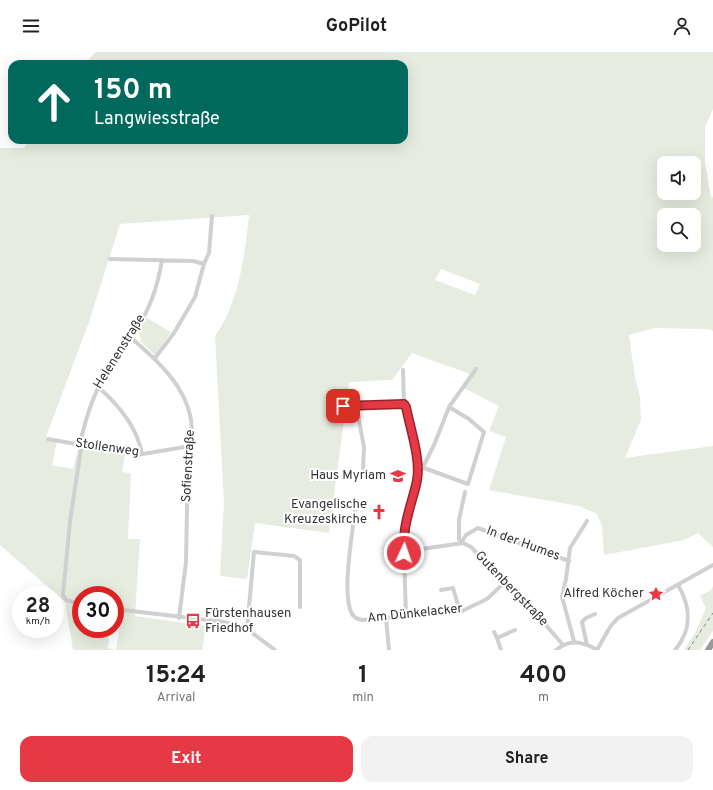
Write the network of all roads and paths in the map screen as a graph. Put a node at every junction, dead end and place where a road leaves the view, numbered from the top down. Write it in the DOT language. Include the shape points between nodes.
graph roads {
  1 [pos="212,216"];
  2 [pos="110,259"];
  3 [pos="162,260"];
  4 [pos="204,264"];
  5 [pos="130,337"];
  6 [pos="155,358"];
  7 [pos="476,369"];
  8 [pos="403,370"];
  9 [pos="98,387"];
  10 [pos="404,404"];
  11 [pos="356,405"];
  12 [pos="343,406"];
  13 [pos="449,407"];
  14 [pos="48,439"];
  15 [pos="80,444"];
  16 [pos="190,446"];
  17 [pos="142,454"];
  18 [pos="424,468"];
  19 [pos="363,469"];
  20 [pos="418,477"];
  21 [pos="465,492"];
  22 [pos="355,509"];
  23 [pos="587,521"];
  24 [pos="461,542"];
  25 [pos="407,548"];
  26 [pos="569,561"];
  27 [pos="713,565"];
  28 [pos="505,582"];
  29 [pos="678,585"];
  30 [pos="441,590"];
  31 [pos="72,602"];
  32 [pos="300,607"];
  33 [pos="124,610"];
  34 [pos="460,612"];
  35 [pos="595,614"];
  36 [pos="406,616"];
  37 [pos="179,618"];
  38 [pos="386,618"];
  39 [pos="247,629"];
  40 [pos="515,630"];
  41 [pos="494,632"];
  42 [pos="497,638"];
  43 [pos="574,641"];
  44 [pos="713,642"];
  45 [pos="563,645"];
  46 [pos="587,645"];
  47 [pos="275,650"];
  48 [pos="390,650"];
  49 [pos="501,650"];
  50 [pos="556,650"];
  51 [pos="598,650"];
  52 [pos="675,650"];
  53 [pos="708,650"];
  1 -- 4 [label="street" via="208,253"];
  2 -- 3 [label="street"];
  3 -- 4 [label="street"];
  3 -- 5 [label="street, Helenenstraße" via="152,298"];
  4 -- 6 [label="street" via="195,297 185,317"];
  5 -- 6 [label="street, Sofienstraße"];
  5 -- 9 [label="street, Helenenstraße"];
  6 -- 16 [label="street, Sofienstraße" via="177,383 184,396 191,422"];
  7 -- 13 [label="street"];
  8 -- 10 [label="street"];
  9 -- 15 [label="street, Helenenstraße" via="86,418"];
  9 -- 17 [label="street" via="128,420"];
  10 -- 11 [label="street"];
  10 -- 20 [label="street"];
  11 -- 12 [label="street"];
  11 -- 19 [label="street" via="364,447"];
  13 -- 18 [label="street"];
  13 -- 18 [label="street" via="484,432 468,484"];
  14 -- 15 [label="street, Stollenweg"];
  15 -- 17 [label="street, Stollenweg"];
  15 -- 31 [label="street, Helenenstraße" via="63,595 66,600"];
  16 -- 17 [label="street, Stollenweg"];
  16 -- 37 [label="street, Sofienstraße" via="186,562"];
  18 -- 20 [label="street"];
  20 -- 25 [label="street" via="405,537"];
  21 -- 24 [label="street" via="458,527"];
  22 -- 38 [label="street, Am Dünkelacker" via="348,572 351,612 357,619 362,620"];
  23 -- 26 [label="street" via="572,543"];
  24 -- 25 [label="street, Gutenbergstraße" via="422,549"];
  24 -- 26 [label="street, In der Humes" via="466,535 478,528"];
  24 -- 28 [label="street, Gutenbergstraße" via="471,547"];
  25 -- 36 [label="street" via="404,553"];
  26 -- 43 [label="street" via="562,602"];
  27 -- 29 [label="street"];
  28 -- 34 [label="street, Am Dünkelacker" via="487,599"];
  28 -- 45 [label="street, Gutenbergstraße"];
  29 -- 51 [label="street" via="618,618 610,627"];
  29 -- 52 [label="street" via="688,622 685,637"];
  30 -- 34 [label="street" via="453,588"];
  32 -- 39 [label="street" via="300,560 294,556 254,552"];
  33 -- 37 [label="street"];
  34 -- 36 [label="street, Am Dünkelacker"];
  35 -- 46 [label="street" via="582,622"];
  36 -- 38 [label="street, Am Dünkelacker"];
  37 -- 39 [label="street" via="224,622"];
  38 -- 48 [label="street"];
  39 -- 47 [label="street"];
  40 -- 42 [label="street"];
  41 -- 42 [label="street"];
  42 -- 49 [label="street"];
  43 -- 45 [label="street"];
  43 -- 46 [label="street"];
  44 -- 53 [label="highway"];
  45 -- 50 [label="street"];
  46 -- 51 [label="street"];
}
